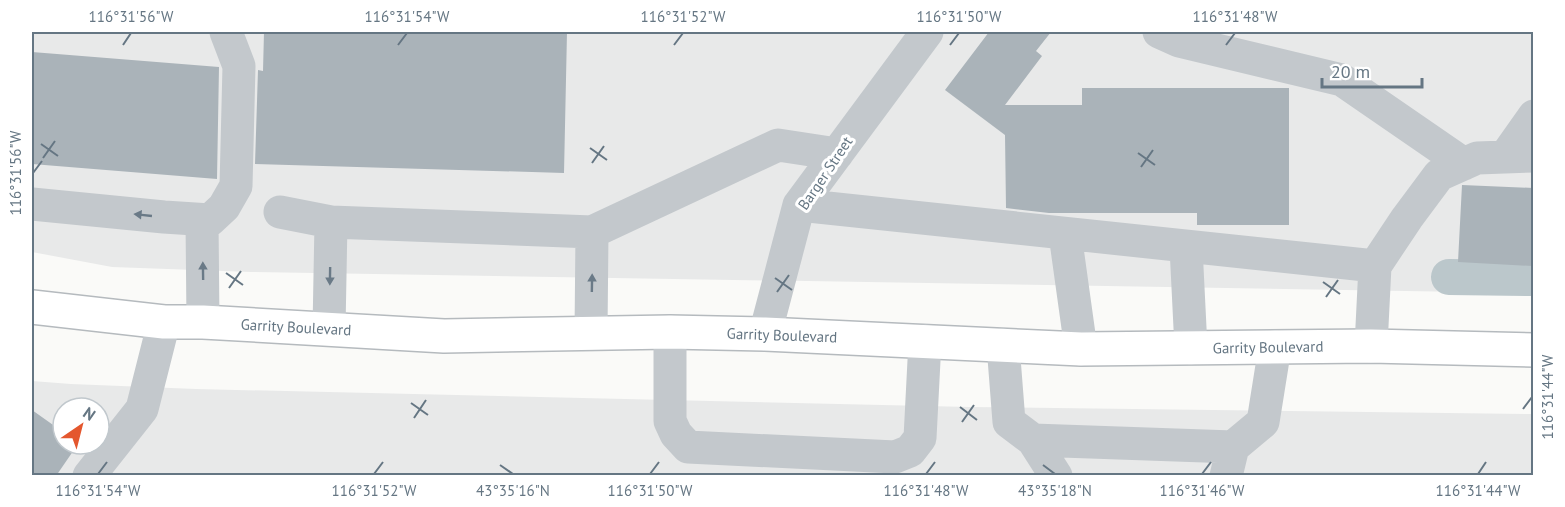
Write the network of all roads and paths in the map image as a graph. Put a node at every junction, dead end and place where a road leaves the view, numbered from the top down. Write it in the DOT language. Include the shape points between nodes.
graph roads {
  1 [pos="226,32"];
  2 [pos="927,32"];
  3 [pos="1159,32"];
  4 [pos="1533,116"];
  5 [pos="837,154"];
  6 [pos="1519,157"];
  7 [pos="1464,164"];
  8 [pos="32,204"];
  9 [pos="799,205"];
  10 [pos="280,212"];
  11 [pos="202,220"];
  12 [pos="331,222"];
  13 [pos="592,232"];
  14 [pos="1065,234"];
  15 [pos="1186,247"];
  16 [pos="1376,266"];
  17 [pos="32,307"];
  18 [pos="164,322"];
  19 [pos="203,322"];
  20 [pos="329,329"];
  21 [pos="670,332"];
  22 [pos="591,333"];
  23 [pos="765,334"];
  24 [pos="925,341"];
  25 [pos="1003,345"];
  26 [pos="1371,346"];
  27 [pos="1275,347"];
  28 [pos="1191,348"];
  29 [pos="1081,349"];
  30 [pos="1533,350"];
  31 [pos="1033,440"];
  32 [pos="1230,461"];
  33 [pos="89,476"];
  34 [pos="1056,476"];
  1 -- 11 [label="street" via="239,66 236,186 224,207 210,220"];
  2 -- 5 [label="street, Barger Street"];
  3 -- 7 [label="street" via="1179,41 1342,80"];
  4 -- 6 [label="street"];
  5 -- 9 [label="street, Barger Street"];
  5 -- 13 [label="street" via="778,145"];
  6 -- 7 [label="street" via="1477,158"];
  7 -- 16 [label="street" via="1439,175"];
  11 -- 8 [label="street, one-way"];
  9 -- 14 [label="street"];
  9 -- 23 [label="street, Barger Street"];
  10 -- 12 [label="street"];
  19 -- 11 [label="street, one-way"];
  12 -- 13 [label="street"];
  12 -- 20 [label="street, one-way"];
  22 -- 13 [label="street, one-way"];
  14 -- 15 [label="street"];
  14 -- 29 [label="street"];
  15 -- 16 [label="street"];
  15 -- 28 [label="street"];
  16 -- 26 [label="street"];
  17 -- 18 [label="main road, Garrity Boulevard"];
  18 -- 19 [label="main road, Garrity Boulevard"];
  18 -- 33 [label="street" via="142,409"];
  19 -- 20 [label="main road, Garrity Boulevard"];
  20 -- 22 [label="main road, Garrity Boulevard" via="444,336"];
  21 -- 22 [label="main road, Garrity Boulevard"];
  21 -- 23 [label="main road, Garrity Boulevard"];
  21 -- 24 [label="street" via="670,421 688,447 895,457 910,450 920,438"];
  23 -- 24 [label="main road, Garrity Boulevard"];
  24 -- 25 [label="main road, Garrity Boulevard"];
  25 -- 29 [label="main road, Garrity Boulevard"];
  25 -- 31 [label="street" via="1009,422"];
  26 -- 27 [label="main road, Garrity Boulevard"];
  26 -- 30 [label="main road, Garrity Boulevard"];
  27 -- 28 [label="main road, Garrity Boulevard"];
  27 -- 32 [label="street" via="1263,422"];
  28 -- 29 [label="main road, Garrity Boulevard"];
  31 -- 32 [label="street"];
  31 -- 34 [label="street"];
}
